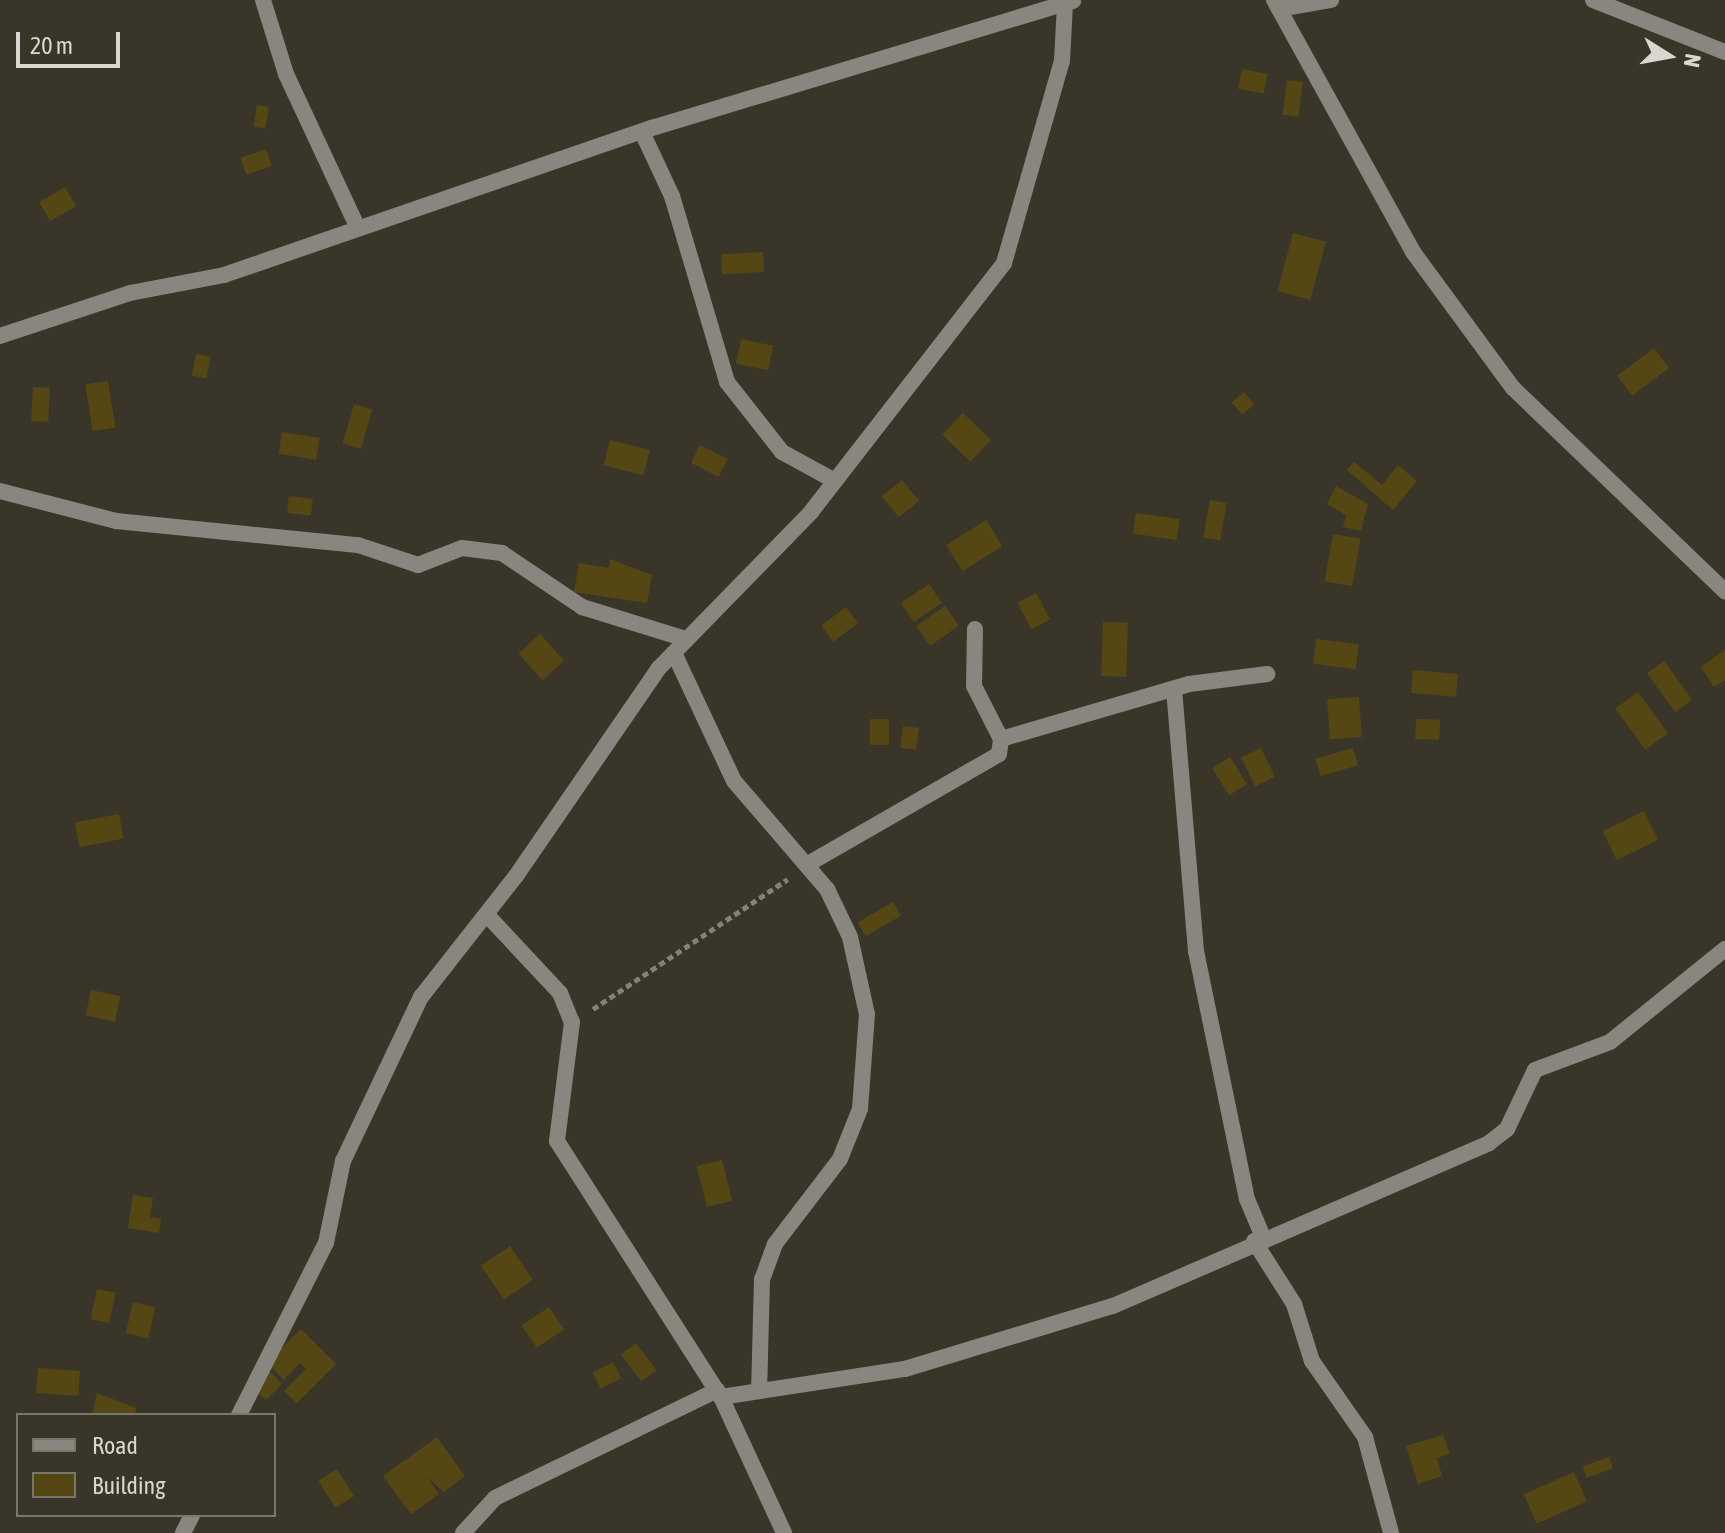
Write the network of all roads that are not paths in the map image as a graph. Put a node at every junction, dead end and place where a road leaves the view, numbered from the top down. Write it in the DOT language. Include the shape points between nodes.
graph roads {
  1 [pos="263,0"];
  2 [pos="1331,0"];
  3 [pos="1593,0"];
  4 [pos="1070,2"];
  5 [pos="1276,4"];
  6 [pos="1725,52"];
  7 [pos="642,132"];
  8 [pos="356,224"];
  9 [pos="0,336"];
  10 [pos="835,481"];
  11 [pos="0,491"];
  12 [pos="1725,591"];
  13 [pos="975,629"];
  14 [pos="686,639"];
  15 [pos="674,653"];
  16 [pos="1267,674"];
  17 [pos="1174,689"];
  18 [pos="1001,739"];
  19 [pos="808,864"];
  20 [pos="487,915"];
  21 [pos="1725,949"];
  22 [pos="1258,1239"];
  23 [pos="759,1390"];
  24 [pos="719,1393"];
  25 [pos="240,1413"];
  26 [pos="463,1533"];
  27 [pos="784,1533"];
  28 [pos="1391,1533"];
  1 -- 8 [label="street" via="286,74"];
  2 -- 5 [label="street"];
  3 -- 6 [label="street"];
  4 -- 7 [label="street"];
  4 -- 10 [label="street" via="1059,76 1004,263"];
  5 -- 12 [label="street" via="1413,252 1513,388"];
  7 -- 8 [label="street" via="560,165"];
  7 -- 10 [label="street" via="672,196 727,382 782,452"];
  8 -- 9 [label="street" via="224,275 130,293"];
  10 -- 14 [label="street"];
  11 -- 14 [label="street" via="130,523 358,545 418,565 462,548 502,553 582,607"];
  13 -- 18 [label="street" via="974,686"];
  14 -- 15 [label="street"];
  15 -- 19 [label="street" via="734,781"];
  15 -- 20 [label="street" via="587,763"];
  16 -- 17 [label="street"];
  17 -- 18 [label="street"];
  17 -- 22 [label="street" via="1196,951 1230,1089"];
  18 -- 19 [label="street" via="986,768"];
  19 -- 23 [label="street" via="850,937 864,998 860,1109 840,1159 775,1244 762,1279"];
  20 -- 24 [label="street" via="560,993 572,1022 557,1141"];
  20 -- 25 [label="street" via="421,997 384,1066 343,1161 326,1243"];
  21 -- 22 [label="street" via="1610,1042 1535,1070 1507,1129 1489,1143"];
  22 -- 23 [label="street" via="1113,1306 957,1355"];
  22 -- 28 [label="street" via="1294,1304 1312,1361 1365,1437"];
  23 -- 24 [label="street"];
  24 -- 26 [label="street" via="495,1498"];
  24 -- 27 [label="street"];
}
